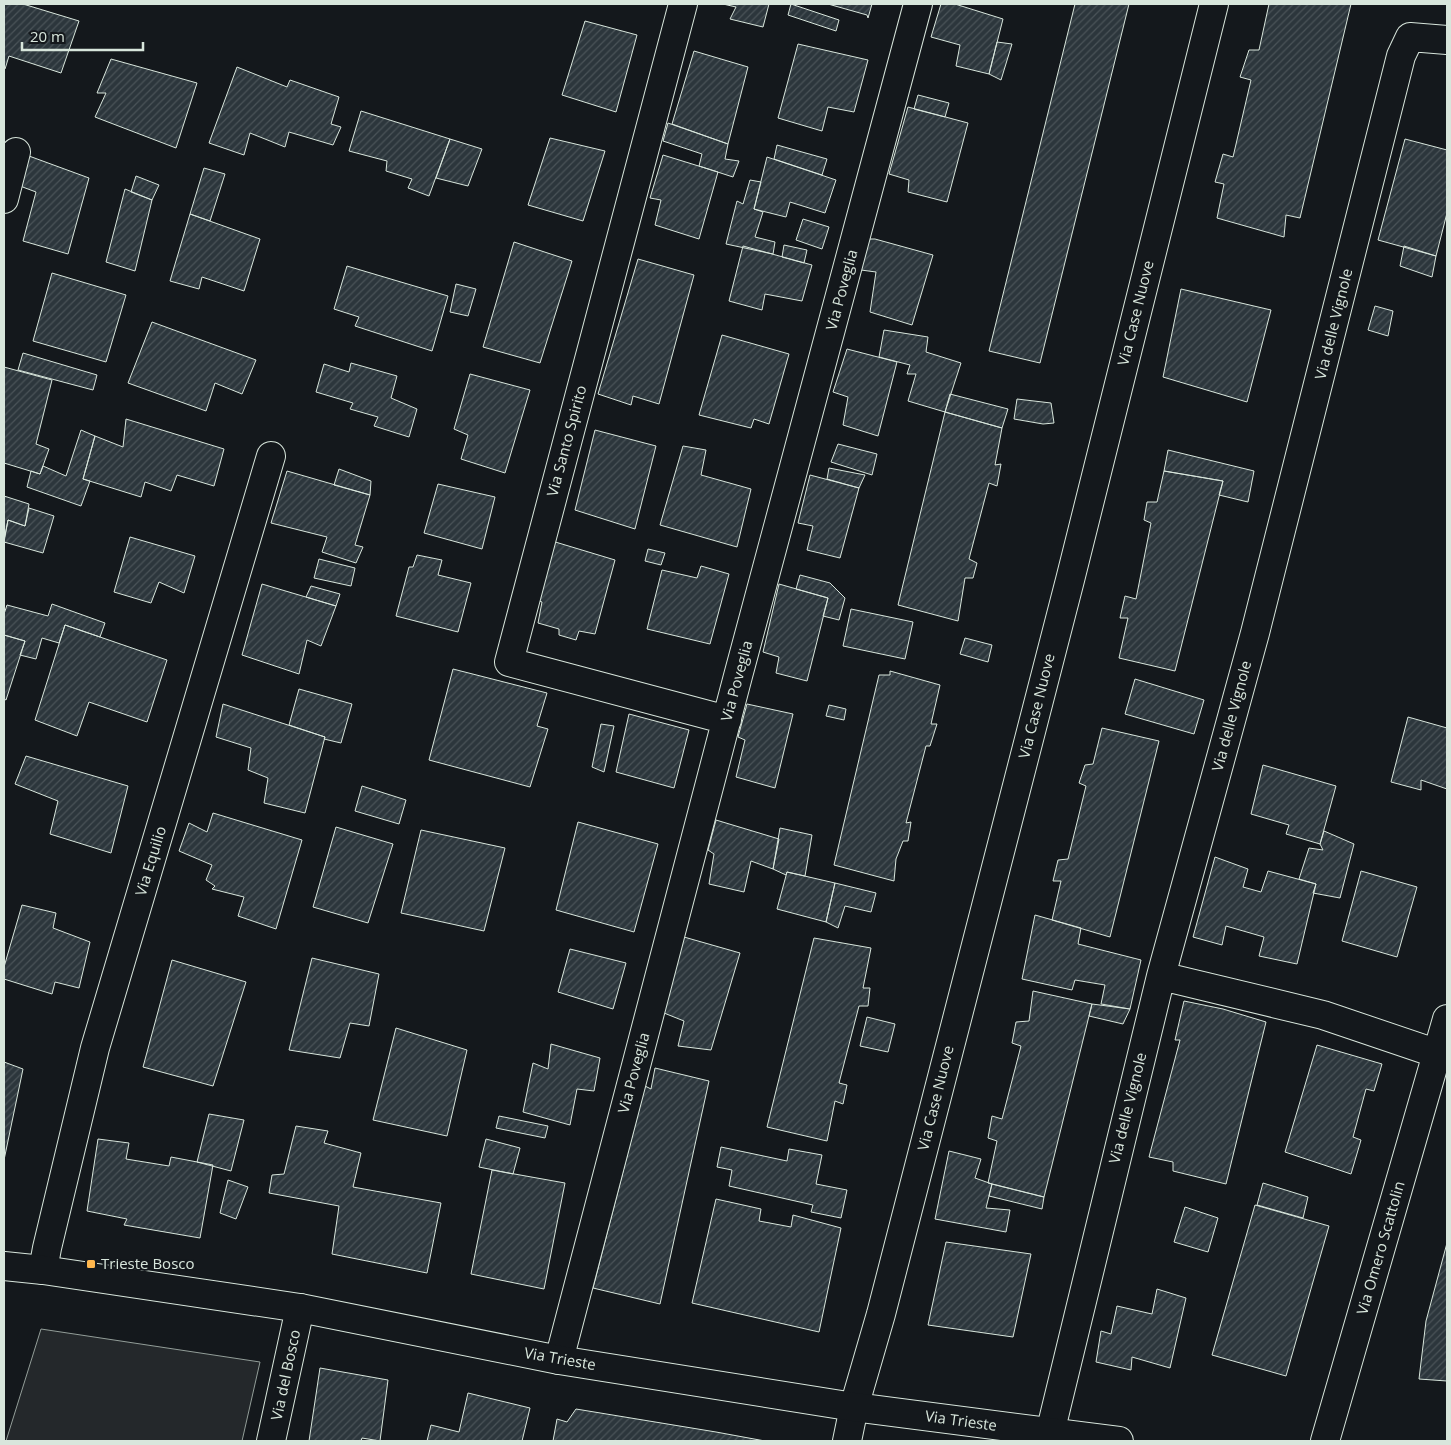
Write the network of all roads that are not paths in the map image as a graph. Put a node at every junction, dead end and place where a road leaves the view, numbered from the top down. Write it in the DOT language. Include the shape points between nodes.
graph roads {
  1 [pos="683,4"];
  2 [pos="918,4"];
  3 [pos="1214,4"];
  4 [pos="1447,40"];
  5 [pos="16,152"];
  6 [pos="4,199"];
  7 [pos="271,456"];
  8 [pos="727,720"];
  9 [pos="1161,976"];
  10 [pos="1447,1019"];
  11 [pos="1442,1055"];
  12 [pos="4,1266"];
  13 [pos="43,1270"];
  14 [pos="300,1308"];
  15 [pos="559,1360"];
  16 [pos="854,1407"];
  17 [pos="1050,1433"];
  18 [pos="1082,1439"];
  19 [pos="271,1441"];
  20 [pos="847,1441"];
  21 [pos="1119,1441"];
  22 [pos="1325,1441"];
  1 -- 8 [label="street, Via Santo Spirito" via="509,662"];
  2 -- 8 [label="street, Via Poveglia"];
  3 -- 16 [label="street, Via Case Nuove" via="1070,580"];
  4 -- 9 [label="street, Via delle Vignole" via="1410,37 1401,56 1255,633"];
  5 -- 6 [label="street"];
  7 -- 13 [label="street, Via Equilio" via="95,1048"];
  8 -- 15 [label="street, Via Poveglia"];
  9 -- 11 [label="street" via="1323,1015"];
  9 -- 17 [label="street, Via delle Vignole"];
  10 -- 11 [label="street, Via Omero Scattolin"];
  11 -- 22 [label="street, Via Omero Scattolin"];
  12 -- 13 [label="street, Via Trieste"];
  13 -- 14 [label="street, Via Trieste"];
  14 -- 15 [label="street, Via Trieste"];
  14 -- 19 [label="street, Via del Bosco"];
  15 -- 16 [label="street, Via Trieste"];
  16 -- 17 [label="street, Via Trieste"];
  16 -- 20 [label="street, Via Case Nuove"];
  17 -- 18 [label="street, Via Trieste"];
  18 -- 21 [label="street, Via Trieste"];
}
